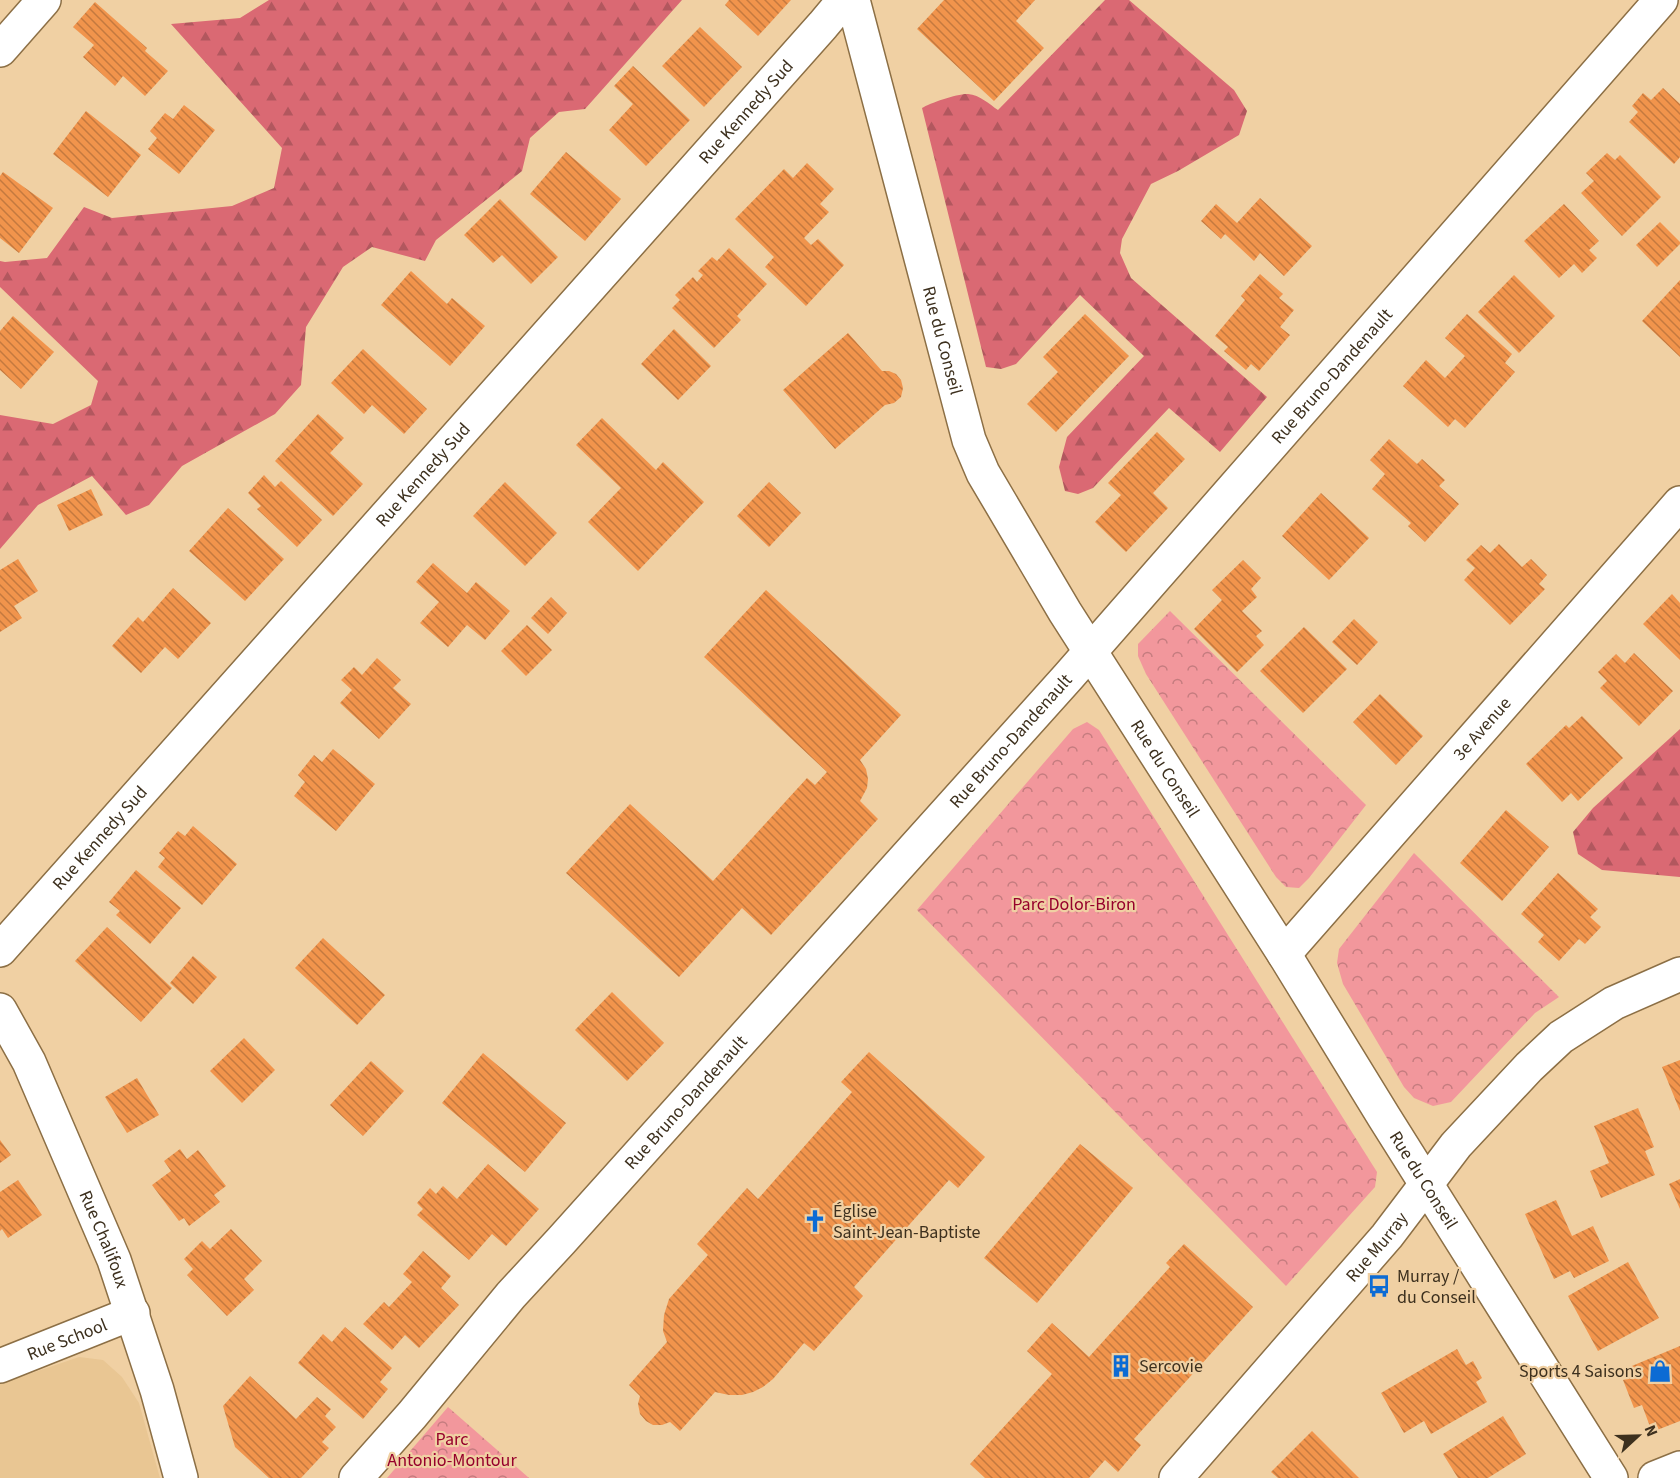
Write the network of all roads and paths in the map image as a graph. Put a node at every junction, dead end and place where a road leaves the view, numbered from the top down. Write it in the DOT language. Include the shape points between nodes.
graph roads {
  1 [pos="44,0"];
  2 [pos="844,0"];
  3 [pos="853,0"];
  4 [pos="1661,0"];
  5 [pos="0,50"];
  6 [pos="1680,503"];
  7 [pos="1090,651"];
  8 [pos="0,950"];
  9 [pos="1284,954"];
  10 [pos="1680,974"];
  11 [pos="0,1010"];
  12 [pos="1426,1184"];
  13 [pos="133,1313"];
  14 [pos="0,1366"];
  15 [pos="1680,1468"];
  16 [pos="182,1478"];
  17 [pos="356,1478"];
  18 [pos="1176,1478"];
  19 [pos="1611,1478"];
  20 [pos="1655,1478"];
  1 -- 5 [label="street"];
  2 -- 8 [label="street, Rue Kennedy Sud"];
  3 -- 7 [label="street, Rue du Conseil" via="969,440 1006,514"];
  4 -- 7 [label="street, Rue Bruno-Dandenault"];
  6 -- 9 [label="street, 3e Avenue"];
  7 -- 9 [label="street, Rue du Conseil"];
  7 -- 17 [label="street, Rue Bruno-Dandenault" via="511,1295"];
  9 -- 12 [label="street, Rue du Conseil"];
  10 -- 12 [label="street, Rue Murray" via="1614,1003 1562,1037 1499,1097"];
  11 -- 13 [label="street, Rue Chalifoux" via="29,1062 100,1225"];
  12 -- 18 [label="street, Rue Murray" via="1388,1236"];
  12 -- 19 [label="street, Rue du Conseil"];
  13 -- 14 [label="street, Rue School"];
  13 -- 16 [label="street, Rue Chalifoux"];
  15 -- 20 [label="street"];
}
